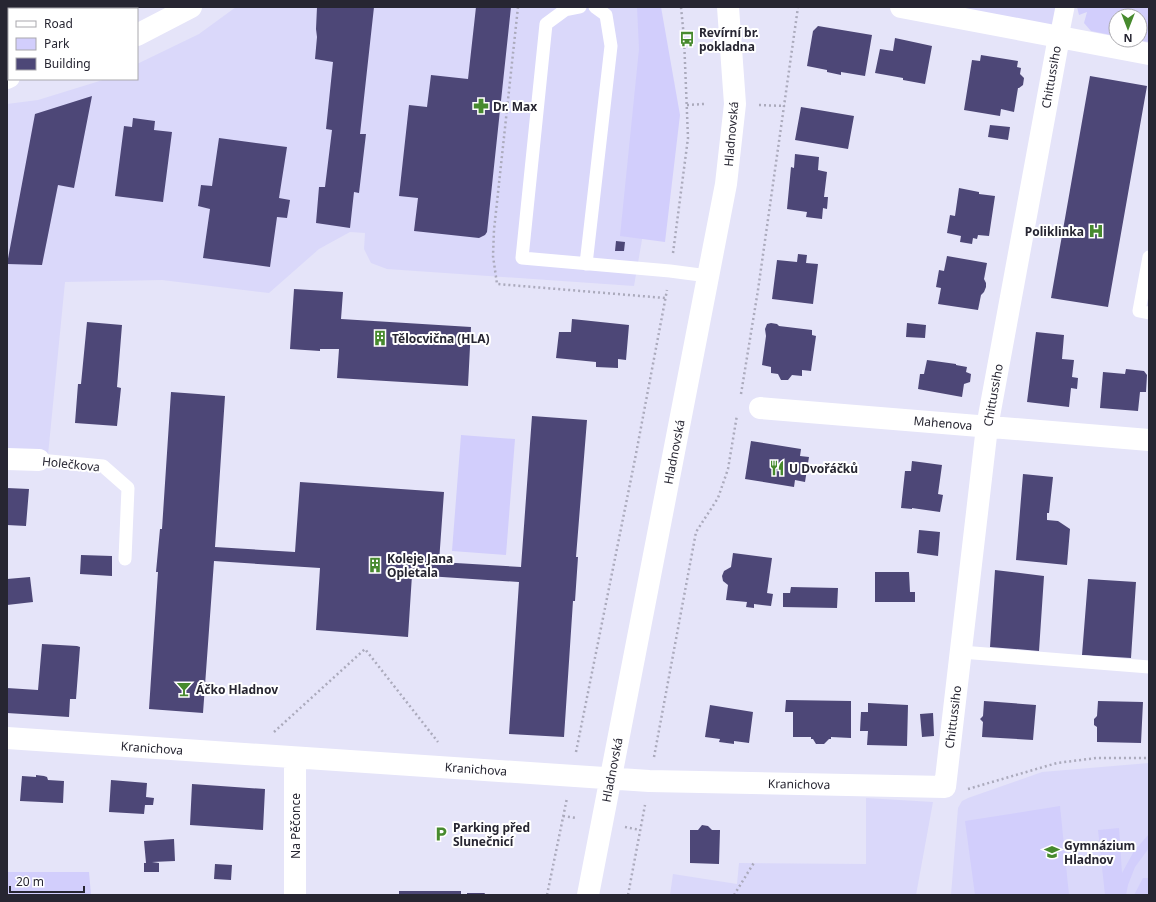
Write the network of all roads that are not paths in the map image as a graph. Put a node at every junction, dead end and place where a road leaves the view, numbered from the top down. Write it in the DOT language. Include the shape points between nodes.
graph roads {
  1 [pos="191,7"];
  2 [pos="580,7"];
  3 [pos="595,7"];
  4 [pos="728,7"];
  5 [pos="901,7"];
  6 [pos="1065,7"];
  7 [pos="138,34"];
  8 [pos="1059,37"];
  9 [pos="1149,54"];
  10 [pos="1149,257"];
  11 [pos="586,264"];
  12 [pos="708,276"];
  13 [pos="1149,313"];
  14 [pos="760,408"];
  15 [pos="987,427"];
  16 [pos="1149,440"];
  17 [pos="7,459"];
  18 [pos="39,460"];
  19 [pos="125,559"];
  20 [pos="961,652"];
  21 [pos="1149,668"];
  22 [pos="7,738"];
  23 [pos="295,758"];
  24 [pos="611,778"];
  25 [pos="945,787"];
  26 [pos="295,895"];
  27 [pos="588,895"];
  1 -- 7 [label="street"];
  2 -- 11 [label="lane" via="565,10 546,24 522,258"];
  3 -- 11 [label="lane" via="606,15 611,46"];
  4 -- 12 [label="street, Hladnovská" via="735,104 726,184"];
  5 -- 8 [label="street"];
  6 -- 8 [label="street, Chittussiho"];
  8 -- 9 [label="street"];
  8 -- 15 [label="street, Chittussiho"];
  10 -- 13 [label="lane" via="1139,311"];
  11 -- 12 [label="lane"];
  12 -- 24 [label="street, Hladnovská"];
  14 -- 15 [label="street, Mahenova"];
  15 -- 16 [label="street, Mahenova"];
  15 -- 20 [label="street, Chittussiho"];
  17 -- 18 [label="street, Holečkova"];
  18 -- 19 [label="lane, Holečkova" via="103,466 128,488"];
  20 -- 21 [label="lane"];
  20 -- 25 [label="street, Chittussiho"];
  22 -- 23 [label="street, Kranichova"];
  23 -- 24 [label="street, Kranichova"];
  23 -- 26 [label="street, Na Pěčonce"];
  24 -- 25 [label="street, Kranichova"];
  24 -- 27 [label="street, Hladnovská"];
}
